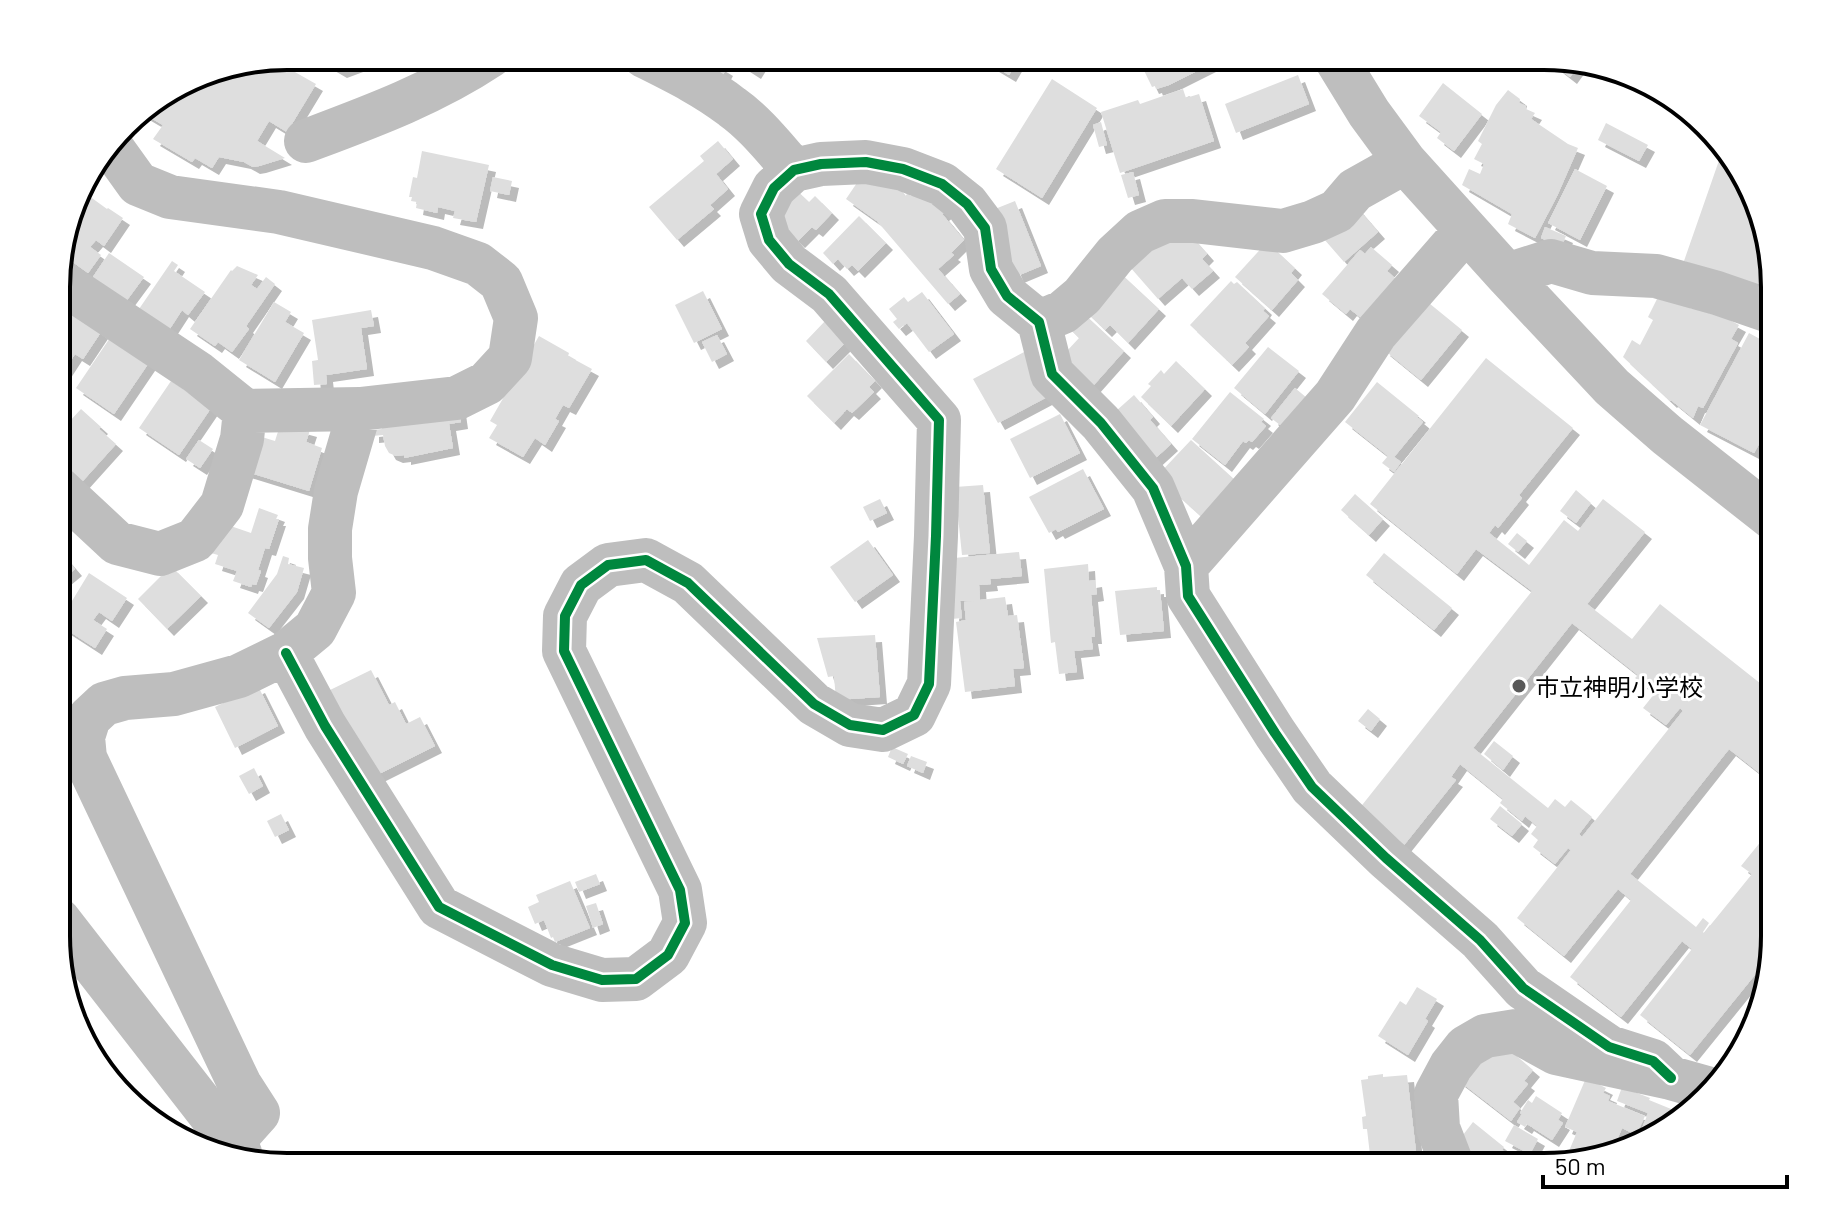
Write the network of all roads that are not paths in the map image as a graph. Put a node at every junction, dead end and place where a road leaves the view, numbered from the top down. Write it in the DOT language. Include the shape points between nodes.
graph roads {
  1 [pos="468,70"];
  2 [pos="670,70"];
  3 [pos="1343,70"];
  4 [pos="306,141"];
  5 [pos="116,154"];
  6 [pos="1405,162"];
  7 [pos="794,170"];
  8 [pos="1466,230"];
  9 [pos="1507,275"];
  10 [pos="70,288"];
  11 [pos="1761,308"];
  12 [pos="1039,322"];
  13 [pos="360,409"];
  14 [pos="245,411"];
  15 [pos="70,499"];
  16 [pos="1761,509"];
  17 [pos="1186,566"];
  18 [pos="286,653"];
  19 [pos="70,934"];
  20 [pos="1691,1084"];
  21 [pos="236,1147"];
  22 [pos="1448,1153"];
  1 -- 4 [label="street" via="388,111"];
  2 -- 7 [label="street" via="735,108"];
  3 -- 6 [label="street"];
  5 -- 13 [label="street" via="138,184 170,197 279,212 433,248 478,264 501,282 516,318 510,358 487,383 457,398"];
  6 -- 8 [label="street"];
  6 -- 12 [label="street" via="1355,190 1337,211 1283,231 1165,221 1140,232 1063,312"];
  7 -- 12 [label="street" via="866,162 942,184 985,228 991,269 1007,296"];
  7 -- 18 [label="street" via="774,188 761,214 769,240 789,264 829,294 939,420 929,684 914,715 883,730 850,725 814,704 688,583 646,560 608,565 581,585 565,616 564,651 680,890 685,923 668,955 636,979 602,980 552,965 439,907 325,726"];
  8 -- 9 [label="street"];
  8 -- 17 [label="street" via="1376,333 1335,396"];
  9 -- 11 [label="street" via="1551,261 1592,273 1656,276"];
  9 -- 16 [label="street" via="1612,387"];
  10 -- 14 [label="street" via="198,373"];
  12 -- 17 [label="street" via="1052,374 1101,423 1153,488"];
  13 -- 14 [label="street"];
  13 -- 18 [label="street" via="330,529 334,593 315,629"];
  14 -- 15 [label="street" via="222,505 195,540 160,554 117,543"];
  17 -- 20 [label="street" via="1188,596 1312,787 1480,940 1523,988 1609,1047 1653,1061"];
  18 -- 21 [label="street" via="239,676 174,694 104,704 89,718 83,737 85,758 258,1113"];
  19 -- 21 [label="street"];
  20 -- 22 [label="street" via="1556,1053 1516,1031 1485,1036 1466,1047 1436,1094 1438,1128"];
}
